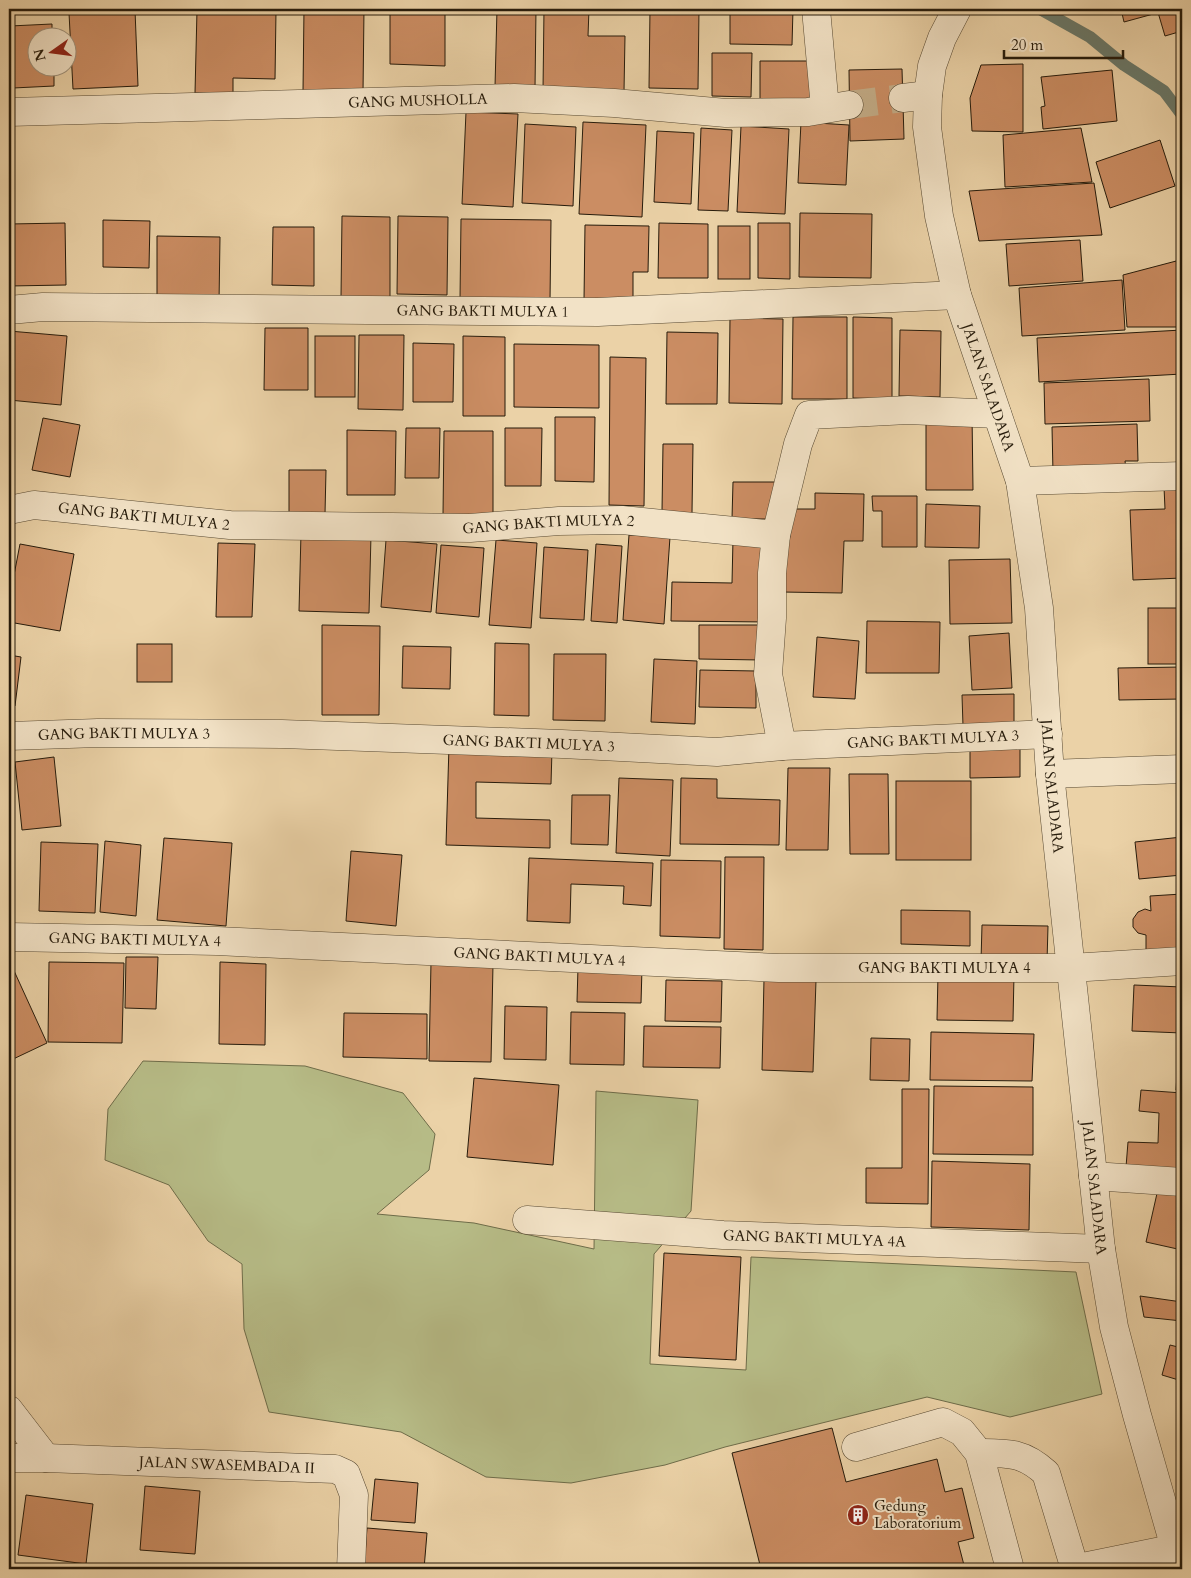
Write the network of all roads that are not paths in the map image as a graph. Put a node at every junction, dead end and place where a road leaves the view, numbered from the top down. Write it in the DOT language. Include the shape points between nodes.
graph roads {
  1 [pos="816,9"];
  2 [pos="957,9"];
  3 [pos="9,112"];
  4 [pos="957,295"];
  5 [pos="9,310"];
  6 [pos="997,414"];
  7 [pos="1182,476"];
  8 [pos="1020,481"];
  9 [pos="9,510"];
  10 [pos="776,535"];
  11 [pos="1048,734"];
  12 [pos="9,736"];
  13 [pos="782,746"];
  14 [pos="1182,769"];
  15 [pos="1050,774"];
  16 [pos="9,937"];
  17 [pos="1182,961"];
  18 [pos="1070,968"];
  19 [pos="1092,1176"];
  20 [pos="1182,1182"];
  21 [pos="526,1220"];
  22 [pos="1101,1249"];
  23 [pos="9,1410"];
  24 [pos="856,1447"];
  25 [pos="979,1453"];
  26 [pos="9,1458"];
  27 [pos="46,1458"];
  28 [pos="1172,1502"];
  29 [pos="1178,1559"];
  30 [pos="351,1569"];
  31 [pos="1010,1569"];
  32 [pos="1074,1569"];
  1 -- 3 [label="street, GANG MUSHOLLA" via="837,106 808,112 726,113 514,98"];
  2 -- 4 [label="street, JALAN SALADARA" via="916,96 927,127 938,216"];
  4 -- 5 [label="street, GANG BAKTI MULYA 1" via="598,312 43,307"];
  4 -- 6 [label="street, JALAN SALADARA"];
  6 -- 8 [label="street, JALAN SALADARA"];
  6 -- 10 [label="street" via="908,410 809,415 798,444"];
  7 -- 8 [label="street"];
  8 -- 11 [label="street, JALAN SALADARA" via="1039,608"];
  9 -- 10 [label="street, GANG BAKTI MULYA 2" via="34,505 230,525 470,528 622,520"];
  10 -- 13 [label="street" via="768,674"];
  11 -- 13 [label="street, GANG BAKTI MULYA 3"];
  11 -- 15 [label="street, JALAN SALADARA"];
  12 -- 13 [label="street, GANG BAKTI MULYA 3" via="282,734 718,752"];
  14 -- 15 [label="street"];
  15 -- 18 [label="street, JALAN SALADARA"];
  16 -- 18 [label="street, GANG BAKTI MULYA 4" via="217,941 779,968"];
  17 -- 18 [label="street, GANG BAKTI MULYA 4"];
  18 -- 19 [label="street, JALAN SALADARA"];
  19 -- 20 [label="street"];
  19 -- 22 [label="street, JALAN SALADARA"];
  21 -- 22 [label="street, GANG BAKTI MULYA 4A" via="724,1236"];
  22 -- 28 [label="street, JALAN SALADARA" via="1114,1327 1136,1415"];
  23 -- 27 [label="street"];
  24 -- 25 [label="street" via="943,1422 962,1432"];
  25 -- 31 [label="street"];
  25 -- 32 [label="street" via="1012,1453 1046,1472"];
  26 -- 27 [label="street, JALAN SWASEMBADA II"];
  27 -- 30 [label="street, JALAN SWASEMBADA II" via="336,1469 346,1474 354,1495"];
  28 -- 29 [label="street, JALAN SALADARA"];
  29 -- 32 [label="street"];
}
